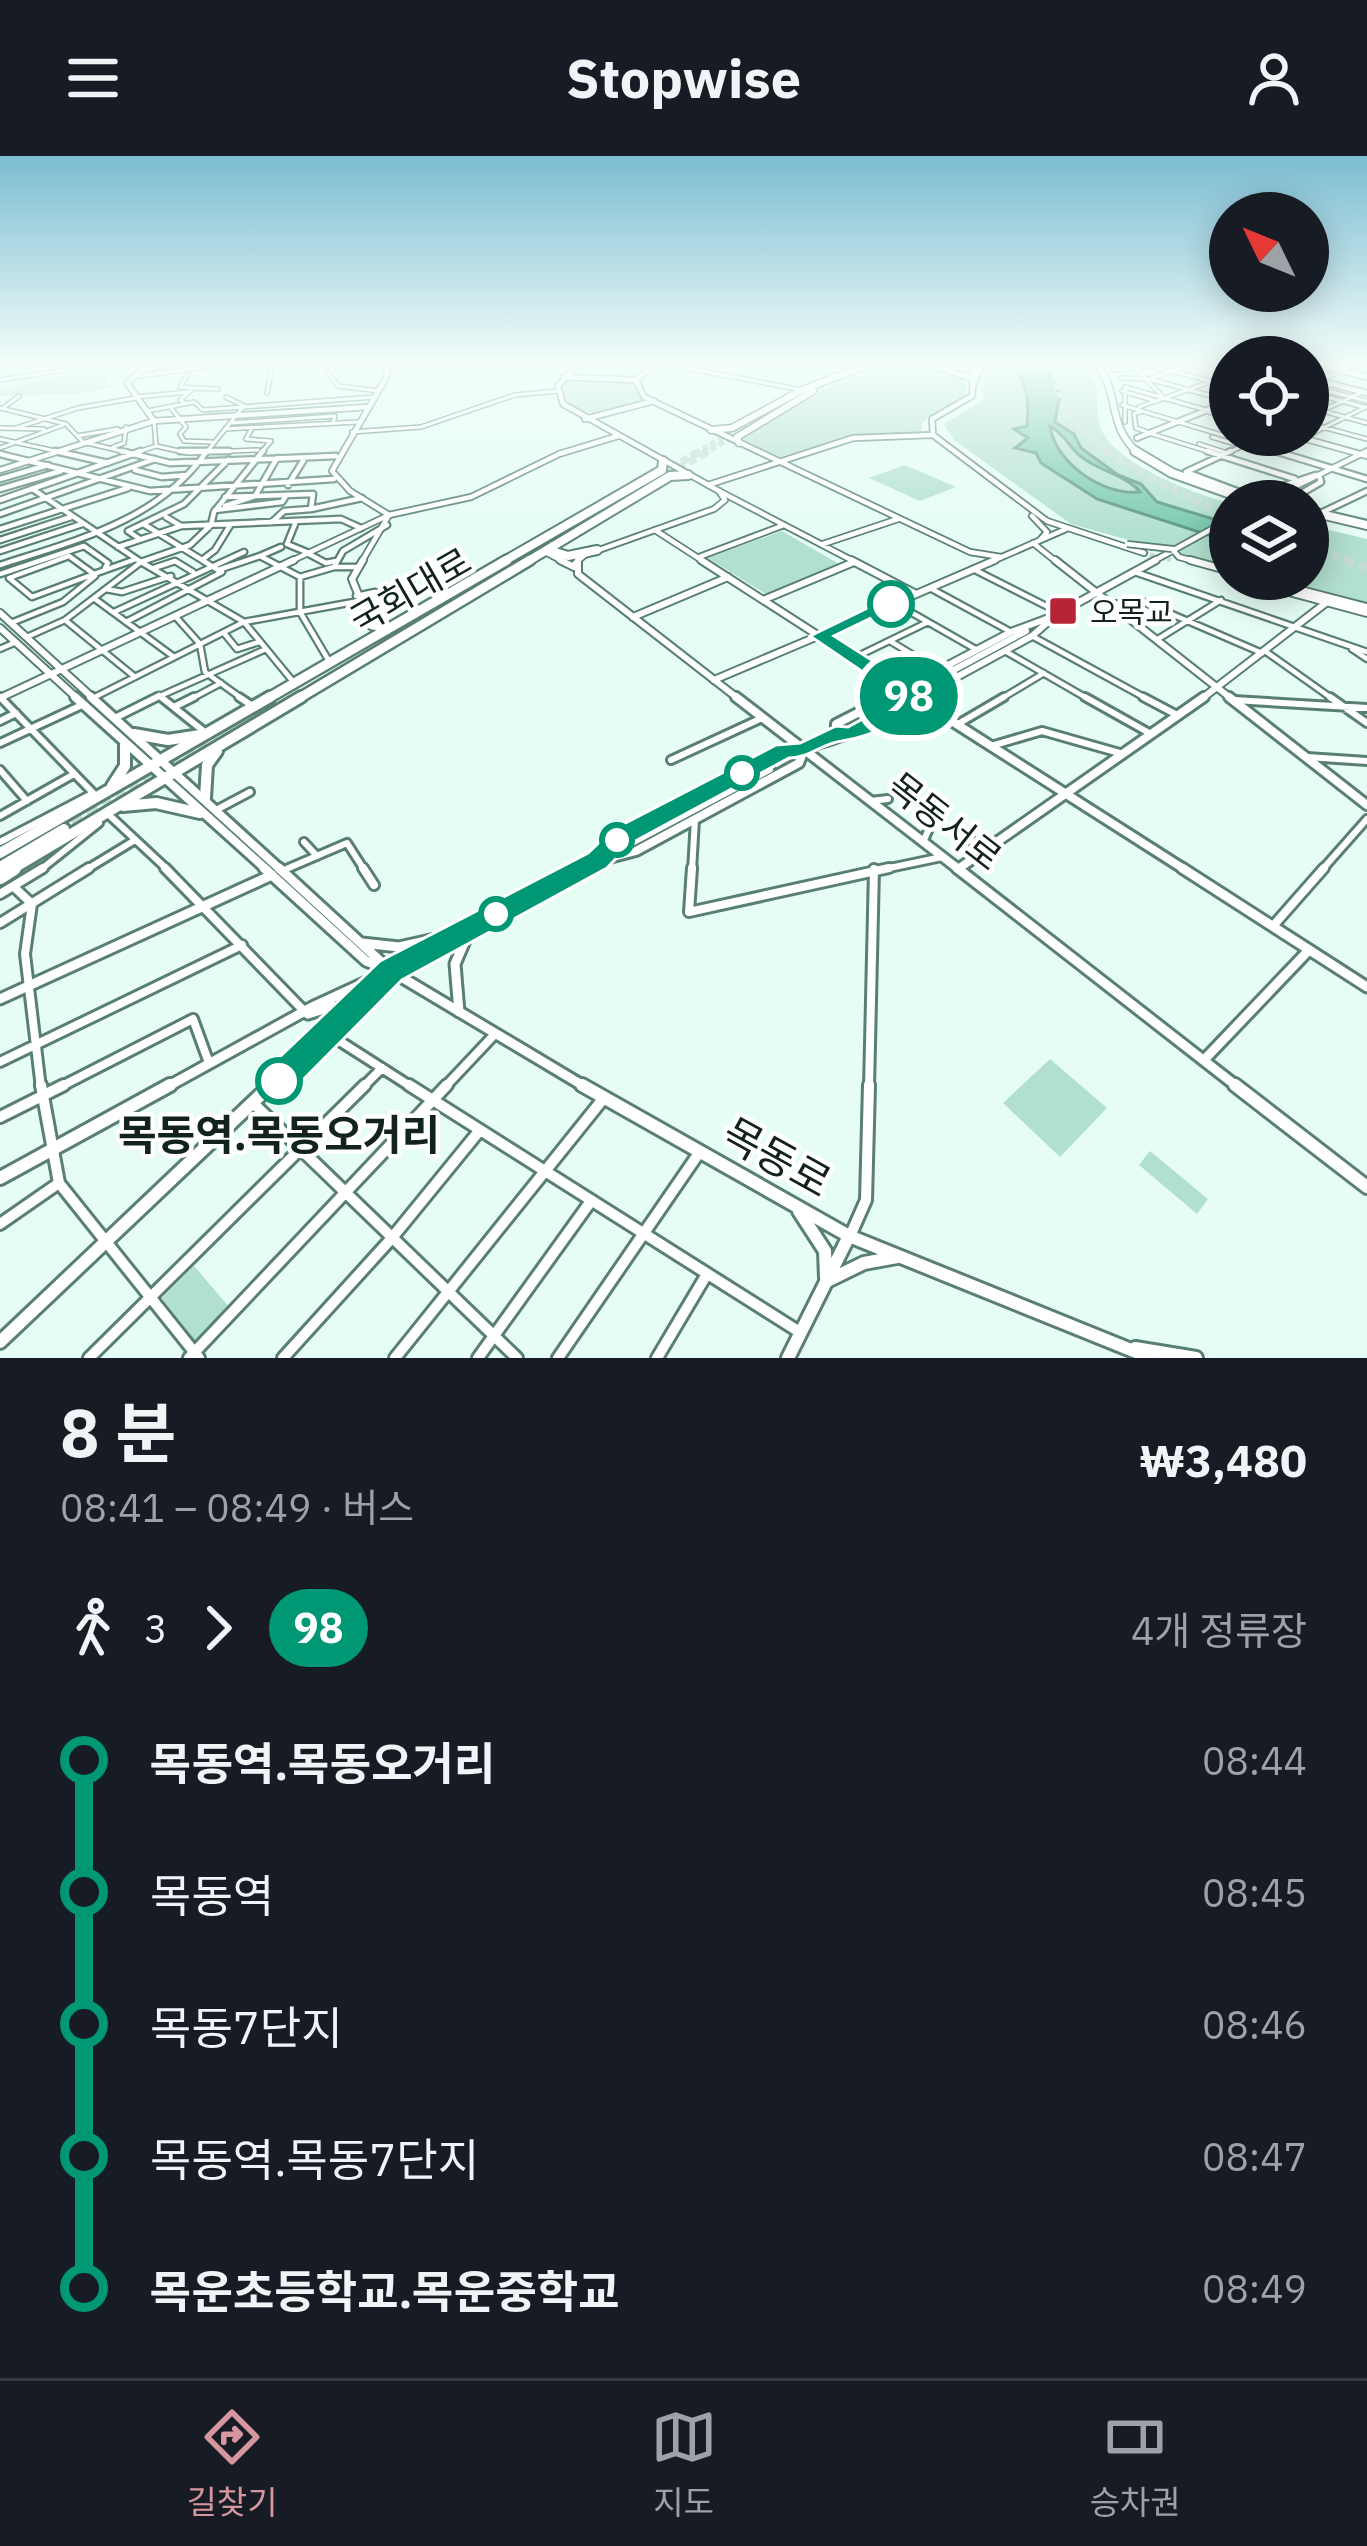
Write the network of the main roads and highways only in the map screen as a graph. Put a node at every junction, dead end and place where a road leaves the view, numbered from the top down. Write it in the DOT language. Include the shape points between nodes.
graph roads {
  1 [pos="149,422"];
  2 [pos="358,422"];
  3 [pos="591,422"];
  4 [pos="695,422"];
  5 [pos="748,422"];
  6 [pos="753,422"];
  7 [pos="932,422"];
  8 [pos="1120,422"];
  9 [pos="1178,422"];
  10 [pos="711,430"];
  11 [pos="933,434"];
  12 [pos="618,436"];
  13 [pos="1137,438"];
  14 [pos="739,443"];
  15 [pos="1329,445"];
  16 [pos="1140,452"];
  17 [pos="1365,454"];
  18 [pos="663,461"];
  19 [pos="780,462"];
  20 [pos="0,470"];
  21 [pos="688,475"];
  22 [pos="1309,480"];
  23 [pos="1209,482"];
  24 [pos="1000,484"];
  25 [pos="708,485"];
  26 [pos="643,487"];
  27 [pos="1209,490"];
  28 [pos="719,491"];
  29 [pos="1018,500"];
  30 [pos="389,515"];
  31 [pos="1329,518"];
  32 [pos="900,519"];
  33 [pos="784,525"];
  34 [pos="1367,528"];
  35 [pos="1066,529"];
  36 [pos="655,530"];
  37 [pos="1209,532"];
  38 [pos="1036,542"];
  39 [pos="553,546"];
  40 [pos="824,546"];
  41 [pos="597,550"];
  42 [pos="970,552"];
  43 [pos="1146,552"];
  44 [pos="540,554"];
  45 [pos="1172,555"];
  46 [pos="1001,556"];
  47 [pos="697,557"];
  48 [pos="854,562"];
  49 [pos="1209,566"];
  50 [pos="574,567"];
  51 [pos="1209,567"];
  52 [pos="970,570"];
  53 [pos="728,577"];
  54 [pos="1099,592"];
  55 [pos="914,593"];
  56 [pos="1329,599"];
  57 [pos="763,600"];
  58 [pos="1320,600"];
  59 [pos="1329,600"];
  60 [pos="1327,602"];
  61 [pos="1367,610"];
  62 [pos="0,613"];
  63 [pos="1057,615"];
  64 [pos="633,617"];
  65 [pos="0,628"];
  66 [pos="372,632"];
  67 [pos="820,636"];
  68 [pos="64,668"];
  69 [pos="945,673"];
  70 [pos="50,674"];
  71 [pos="714,680"];
  72 [pos="1218,687"];
  73 [pos="910,694"];
  74 [pos="0,697"];
  75 [pos="836,733"];
  76 [pos="234,736"];
  77 [pos="129,740"];
  78 [pos="205,741"];
  79 [pos="804,750"];
  80 [pos="769,764"];
  81 [pos="169,766"];
  82 [pos="782,771"];
  83 [pos="157,773"];
  84 [pos="1066,794"];
  85 [pos="205,798"];
  86 [pos="110,799"];
  87 [pos="1367,806"];
  88 [pos="200,813"];
  89 [pos="0,860"];
  90 [pos="598,861"];
  91 [pos="958,869"];
  92 [pos="278,872"];
  93 [pos="0,877"];
  94 [pos="466,931"];
  95 [pos="359,943"];
  96 [pos="1310,950"];
  97 [pos="391,970"];
  98 [pos="1367,987"];
  99 [pos="0,999"];
  100 [pos="460,1013"];
  101 [pos="307,1014"];
  102 [pos="330,1028"];
  103 [pos="1204,1060"];
  104 [pos="0,1178"];
  105 [pos="1367,1187"];
  106 [pos="794,1206"];
  107 [pos="849,1236"];
  108 [pos="902,1257"];
  109 [pos="825,1282"];
  110 [pos="0,1342"];
  111 [pos="1122,1346"];
  112 [pos="788,1358"];
  113 [pos="1138,1358"];
  114 [pos="1151,1358"];
  115 [pos="1196,1358"];
  1 -- 20 [label="main road"];
  2 -- 30 [label="main road" via="336,456 334,479"];
  3 -- 12 [label="main road"];
  4 -- 10 [label="main road"];
  5 -- 10 [label="main road"];
  6 -- 14 [label="main road"];
  7 -- 11 [label="main road"];
  8 -- 16 [label="main road"];
  9 -- 13 [label="main road"];
  10 -- 14 [label="main road"];
  11 -- 19 [label="main road" via="860,437"];
  11 -- 24 [label="main road"];
  12 -- 18 [label="main road"];
  12 -- 30 [label="main road" via="471,497"];
  14 -- 19 [label="main road"];
  15 -- 17 [label="main road"];
  16 -- 23 [label="main road"];
  16 -- 27 [label="main road"];
  17 -- 22 [label="main road"];
  18 -- 21 [label="main road"];
  18 -- 26 [label="main road"];
  19 -- 25 [label="main road"];
  19 -- 32 [label="main road"];
  21 -- 25 [label="main road"];
  21 -- 26 [label="main road"];
  24 -- 29 [label="main road"];
  24 -- 45 [label="main road, bridge" via="1053,519"];
  25 -- 28 [label="main road"];
  26 -- 39 [label="main road"];
  26 -- 66 [label="main road"];
  26 -- 78 [label="main road, 국회대로"];
  28 -- 33 [label="main road"];
  28 -- 36 [label="main road" via="719,507"];
  29 -- 35 [label="main road"];
  29 -- 38 [label="main road" via="1047,532"];
  30 -- 66 [label="main road" via="352,579"];
  30 -- 68 [label="main road"];
  31 -- 34 [label="main road"];
  32 -- 40 [label="main road"];
  32 -- 42 [label="main road"];
  33 -- 40 [label="main road"];
  33 -- 47 [label="main road"];
  35 -- 38 [label="main road"];
  35 -- 43 [label="main road"];
  36 -- 41 [label="main road"];
  36 -- 47 [label="main road"];
  37 -- 45 [label="main road"];
  38 -- 46 [label="main road"];
  38 -- 54 [label="main road"];
  39 -- 41 [label="main road" via="563,556"];
  39 -- 44 [label="main road"];
  40 -- 48 [label="main road"];
  41 -- 50 [label="main road"];
  42 -- 46 [label="main road"];
  42 -- 52 [label="main road" via="979,561"];
  44 -- 50 [label="main road, 목동서로"];
  44 -- 76 [label="main road"];
  45 -- 49 [label="main road"];
  45 -- 51 [label="main road"];
  45 -- 54 [label="main road"];
  46 -- 52 [label="main road"];
  47 -- 53 [label="main road"];
  48 -- 55 [label="main road"];
  48 -- 57 [label="main road"];
  50 -- 64 [label="main road, 목동서로"];
  52 -- 55 [label="main road"];
  53 -- 57 [label="main road"];
  53 -- 64 [label="main road"];
  54 -- 63 [label="main road"];
  54 -- 72 [label="main road"];
  55 -- 67 [label="main road"];
  56 -- 61 [label="main road"];
  57 -- 67 [label="main road"];
  58 -- 60 [label="main road"];
  59 -- 61 [label="main road"];
  60 -- 61 [label="main road"];
  60 -- 72 [label="main road"];
  62 -- 68 [label="main road"];
  63 -- 69 [label="main road"];
  63 -- 69 [label="main road" via="1011,632"];
  63 -- 69 [label="main road" via="1005,651"];
  64 -- 71 [label="main road, 목동서로"];
  65 -- 70 [label="main road"];
  66 -- 78 [label="main road"];
  67 -- 71 [label="main road"];
  67 -- 73 [label="main road"];
  68 -- 70 [label="main road"];
  68 -- 77 [label="main road" via="117,717"];
  69 -- 73 [label="main road" via="916,682"];
  69 -- 73 [label="main road" via="932,691"];
  70 -- 74 [label="main road"];
  70 -- 77 [label="main road"];
  71 -- 79 [label="main road, 목동서로"];
  72 -- 84 [label="main road"];
  72 -- 87 [label="main road"];
  73 -- 75 [label="main road" via="904,706 851,734"];
  73 -- 75 [label="main road" via="836,724"];
  73 -- 84 [label="main road"];
  75 -- 79 [label="main road"];
  76 -- 78 [label="main road"];
  76 -- 85 [label="main road" via="207,765"];
  77 -- 78 [label="main road"];
  77 -- 81 [label="main road, 목동로"];
  77 -- 83 [label="main road, 목동로"];
  77 -- 86 [label="main road"];
  78 -- 81 [label="main road"];
  78 -- 81 [label="main road"];
  79 -- 80 [label="main road" via="784,751"];
  79 -- 82 [label="main road"];
  79 -- 91 [label="main road, 목동서로"];
  80 -- 82 [label="main road" via="785,763"];
  80 -- 90 [label="main road"];
  81 -- 83 [label="main road"];
  81 -- 85 [label="main road, 목동로"];
  82 -- 90 [label="main road" via="635,851"];
  83 -- 86 [label="main road"];
  83 -- 88 [label="main road, 목동로"];
  84 -- 91 [label="main road"];
  84 -- 96 [label="main road"];
  85 -- 92 [label="main road, 목동로"];
  86 -- 88 [label="main road"];
  86 -- 89 [label="main road"];
  86 -- 93 [label="main road"];
  88 -- 92 [label="main road, 목동로"];
  90 -- 94 [label="main road"];
  91 -- 103 [label="main road, 목동서로"];
  92 -- 95 [label="main road, 목동로"];
  92 -- 97 [label="main road, 목동로" via="366,961"];
  92 -- 99 [label="main road"];
  94 -- 95 [label="main road" via="399,947"];
  94 -- 97 [label="main road"];
  94 -- 100 [label="main road" via="454,964"];
  95 -- 97 [label="main road, 목동로"];
  96 -- 98 [label="main road"];
  96 -- 103 [label="main road"];
  97 -- 100 [label="main road, 목동로"];
  97 -- 101 [label="main road"];
  97 -- 102 [label="main road"];
  100 -- 106 [label="main road, 목동로"];
  101 -- 102 [label="main road" via="333,1006"];
  101 -- 104 [label="main road"];
  102 -- 110 [label="main road"];
  103 -- 105 [label="main road, 목동서로"];
  106 -- 107 [label="main road, 목동로"];
  106 -- 109 [label="main road" via="825,1251"];
  107 -- 108 [label="main road, 목동로"];
  107 -- 109 [label="main road"];
  108 -- 109 [label="main road" via="862,1263"];
  108 -- 111 [label="main road, 목동로"];
  109 -- 112 [label="main road"];
  111 -- 113 [label="main road"];
  111 -- 114 [label="main road, 목동로"];
  111 -- 115 [label="main road"];
}
